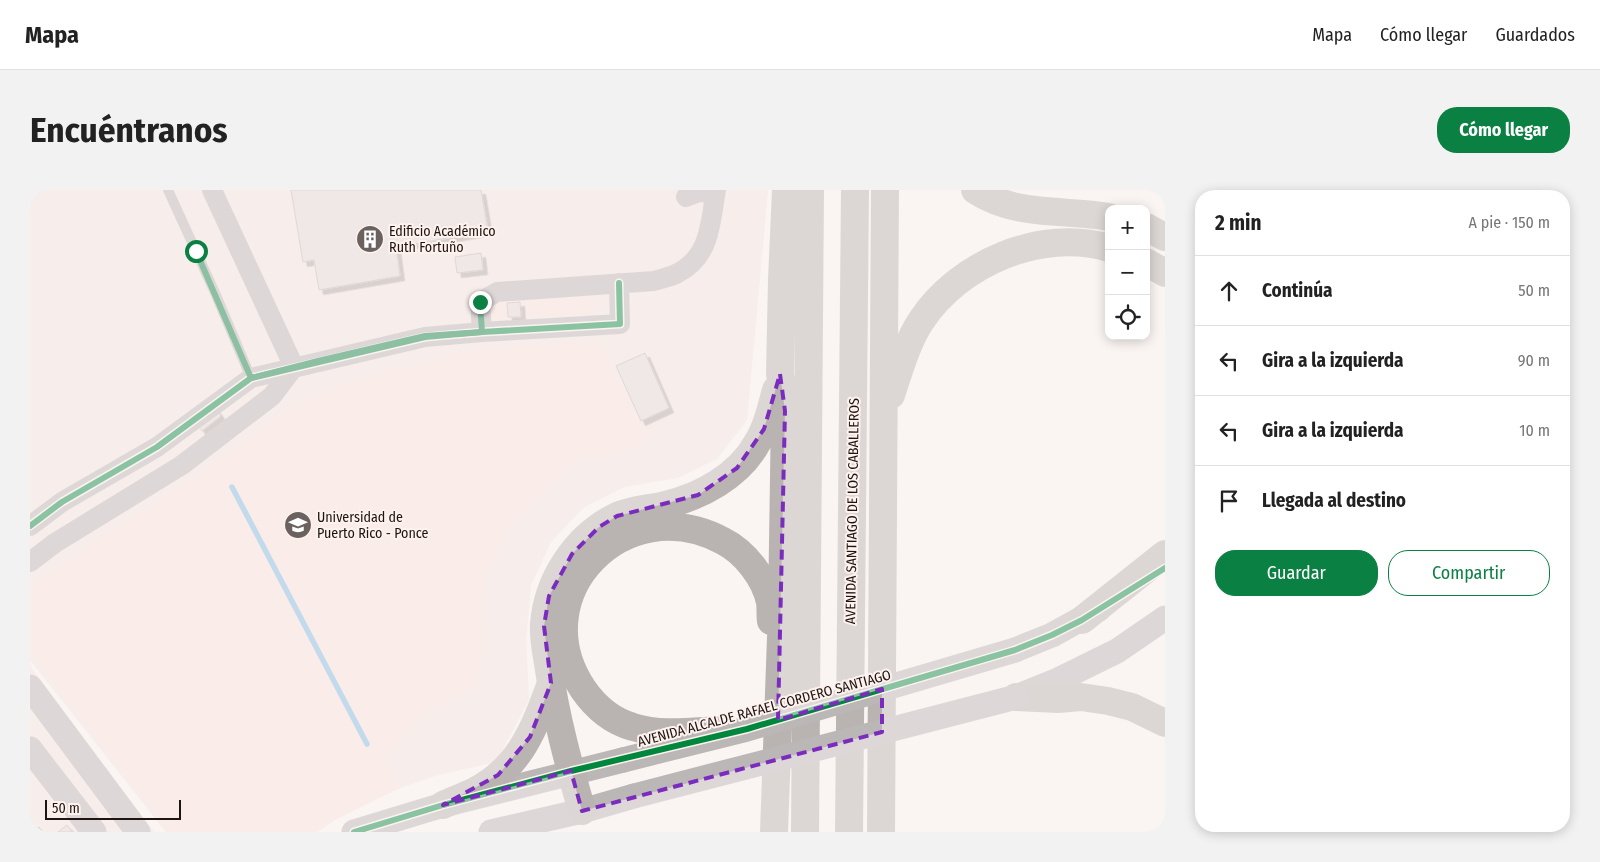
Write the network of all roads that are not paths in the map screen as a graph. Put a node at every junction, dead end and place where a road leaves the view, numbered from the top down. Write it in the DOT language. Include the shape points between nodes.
graph roads {
  1 [pos="168,190"];
  2 [pos="212,190"];
  3 [pos="786,190"];
  4 [pos="810,190"];
  5 [pos="855,190"];
  6 [pos="885,190"];
  7 [pos="975,190"];
  8 [pos="715,191"];
  9 [pos="682,196"];
  10 [pos="1105,218"];
  11 [pos="1150,230"];
  12 [pos="1165,237"];
  13 [pos="1105,247"];
  14 [pos="1150,264"];
  15 [pos="1165,273"];
  16 [pos="619,284"];
  17 [pos="482,332"];
  18 [pos="294,368"];
  19 [pos="780,374"];
  20 [pos="251,378"];
  21 [pos="884,413"];
  22 [pos="30,526"];
  23 [pos="1165,554"];
  24 [pos="30,562"];
  25 [pos="1165,568"];
  26 [pos="1165,618"];
  27 [pos="1082,620"];
  28 [pos="780,676"];
  29 [pos="551,683"];
  30 [pos="30,687"];
  31 [pos="1016,698"];
  32 [pos="1165,723"];
  33 [pos="747,729"];
  34 [pos="30,748"];
  35 [pos="571,771"];
  36 [pos="881,804"];
  37 [pos="443,805"];
  38 [pos="582,811"];
  39 [pos="94,832"];
  40 [pos="138,832"];
  41 [pos="354,832"];
  42 [pos="491,832"];
  43 [pos="774,832"];
  44 [pos="805,832"];
  45 [pos="849,832"];
  46 [pos="881,832"];
  47 [pos="888,832"];
  1 -- 20 [label="lane"];
  2 -- 18 [label="street"];
  3 -- 19 [label="highway"];
  4 -- 44 [label="highway"];
  5 -- 45 [label="highway, AVENIDA SANTIAGO DE LOS CABALLEROS"];
  6 -- 21 [label="highway"];
  7 -- 10 [label="highway" via="1020,208"];
  8 -- 9 [label="street"];
  8 -- 16 [label="street" via="709,235 699,256 677,274 654,281"];
  11 -- 12 [label="highway"];
  13 -- 21 [label="highway" via="1073,243 1024,249 990,262 960,280 920,322"];
  14 -- 15 [label="highway"];
  16 -- 17 [label="street" via="497,292 480,302"];
  16 -- 17 [label="street" via="620,324"];
  17 -- 18 [label="street" via="425,336"];
  18 -- 20 [label="street"];
  18 -- 24 [label="street" via="272,396 182,465 55,543"];
  19 -- 28 [label="highway" via="785,411"];
  19 -- 29 [label="highway" via="757,445 737,468 698,494 664,506 617,516 599,527 572,554 553,584 546,612 545,643"];
  20 -- 22 [label="street" via="157,446 62,502"];
  21 -- 36 [label="highway"];
  23 -- 27 [label="highway"];
  25 -- 27 [label="street, AVENIDA ALCALDE RAFAEL CORDERO SANTIAGO"];
  26 -- 31 [label="street" via="1117,651"];
  27 -- 33 [label="street, AVENIDA ALCALDE RAFAEL CORDERO SANTIAGO, bridge" via="1015,650"];
  28 -- 33 [label="highway, bridge" via="771,632 770,603 761,580 745,558 728,543 703,532 677,527 633,532 610,544 591,561 576,583 564,624 567,653 578,681 606,714 635,728 662,732"];
  28 -- 43 [label="highway"];
  29 -- 35 [label="highway"];
  29 -- 37 [label="highway" via="530,737 508,766 477,790"];
  30 -- 40 [label="street"];
  31 -- 32 [label="highway" via="1081,697 1108,701 1132,707"];
  31 -- 38 [label="street, bridge"];
  33 -- 35 [label="street, AVENIDA ALCALDE RAFAEL CORDERO SANTIAGO, bridge"];
  34 -- 39 [label="street"];
  35 -- 37 [label="street, AVENIDA ALCALDE RAFAEL CORDERO SANTIAGO"];
  35 -- 38 [label="highway"];
  36 -- 46 [label="highway"];
  36 -- 47 [label="highway"];
  37 -- 41 [label="street, AVENIDA ALCALDE RAFAEL CORDERO SANTIAGO"];
  38 -- 42 [label="street"];
}
